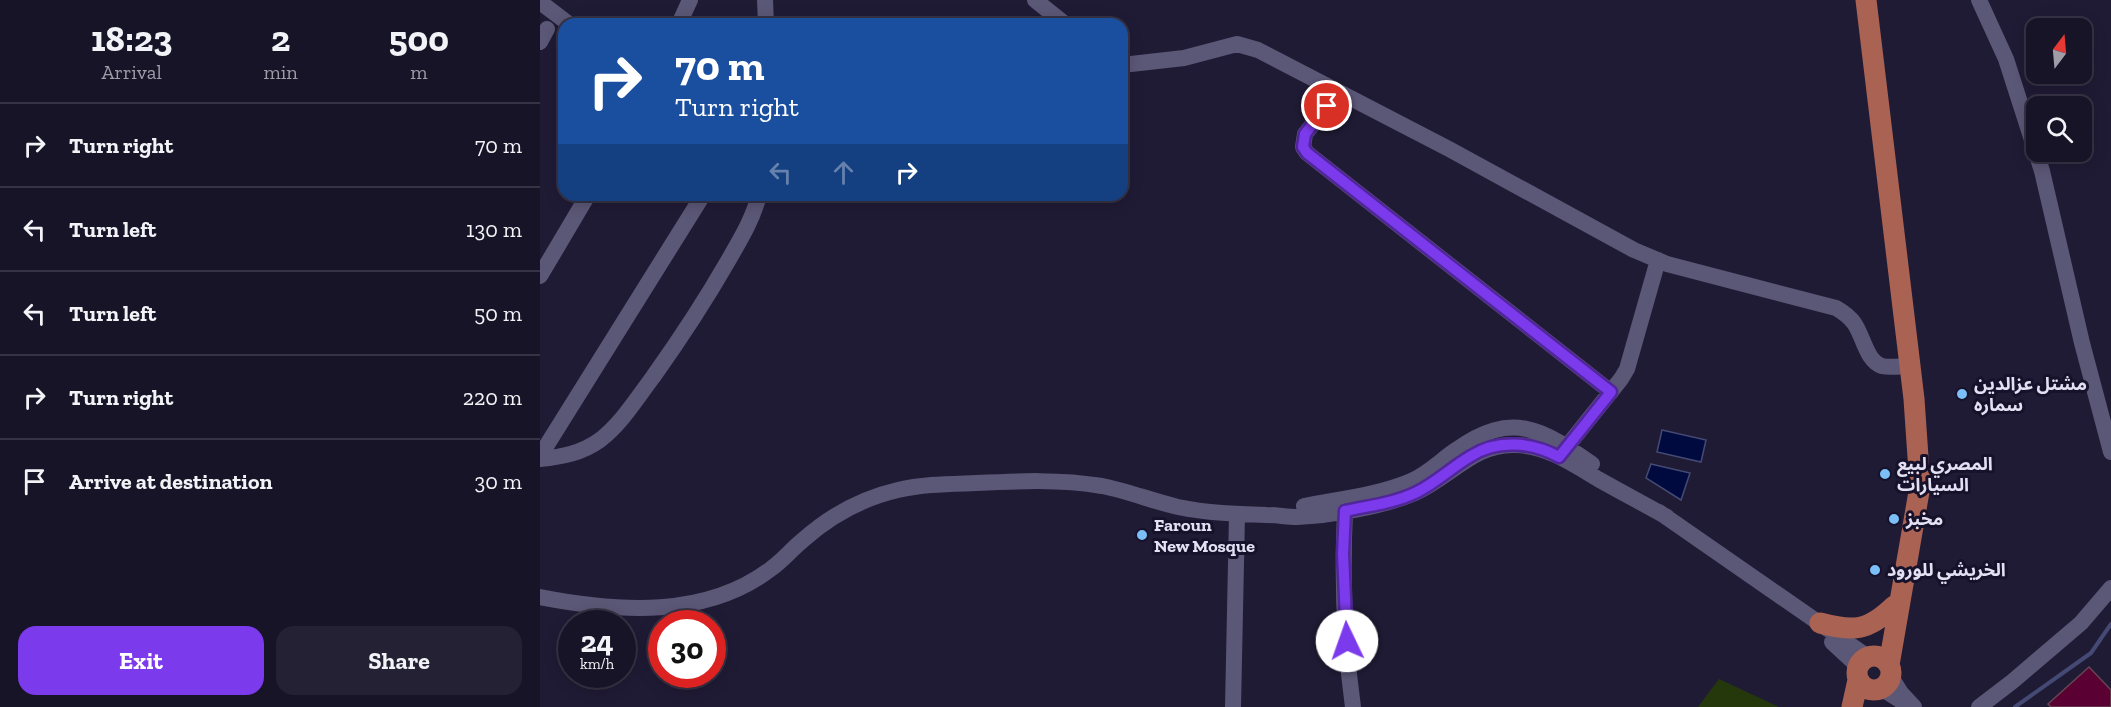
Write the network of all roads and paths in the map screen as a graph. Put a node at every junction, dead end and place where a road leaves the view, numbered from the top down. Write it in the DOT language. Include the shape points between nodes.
graph roads {
  1 [pos="690,0"];
  2 [pos="765,0"];
  3 [pos="1035,0"];
  4 [pos="1866,0"];
  5 [pos="1979,0"];
  6 [pos="540,2"];
  7 [pos="562,18"];
  8 [pos="681,18"];
  9 [pos="766,18"];
  10 [pos="1058,18"];
  11 [pos="1128,64"];
  12 [pos="1338,93"];
  13 [pos="584,201"];
  14 [pos="699,201"];
  15 [pos="757,201"];
  16 [pos="1658,260"];
  17 [pos="540,276"];
  18 [pos="1910,366"];
  19 [pos="1611,392"];
  20 [pos="1563,452"];
  21 [pos="2111,452"];
  22 [pos="540,458"];
  23 [pos="1345,511"];
  24 [pos="1237,515"];
  25 [pos="1265,515"];
  26 [pos="2111,588"];
  27 [pos="540,597"];
  28 [pos="1898,598"];
  29 [pos="1790,603"];
  30 [pos="1820,623"];
  31 [pos="1873,676"];
  32 [pos="1233,707"];
  33 [pos="1353,707"];
  34 [pos="1852,707"];
  35 [pos="1912,707"];
  36 [pos="1979,707"];
  1 -- 8 [label="street"];
  2 -- 9 [label="street"];
  3 -- 10 [label="street"];
  4 -- 18 [label="main road"];
  5 -- 21 [label="street" via="2006,59 2042,171"];
  6 -- 7 [label="street"];
  11 -- 12 [label="street" via="1184,58 1237,44 1258,50"];
  12 -- 16 [label="street"];
  12 -- 19 [label="street" via="1305,134 1303,147 1307,153"];
  13 -- 17 [label="street"];
  14 -- 22 [label="street"];
  15 -- 22 [label="street" via="719,275 627,411 589,447 567,456"];
  16 -- 18 [label="street" via="1836,308 1854,324 1876,363"];
  16 -- 19 [label="street" via="1627,369"];
  18 -- 28 [label="main road" via="1920,486"];
  19 -- 20 [label="street"];
  20 -- 23 [label="street" via="1514,444 1485,449 1414,493"];
  20 -- 25 [label="street" via="1548,435 1514,427 1497,428 1467,442 1411,481"];
  20 -- 29 [label="street" via="1667,517"];
  23 -- 25 [label="street" via="1297,517"];
  23 -- 33 [label="street" via="1344,565"];
  24 -- 25 [label="street"];
  24 -- 27 [label="street" via="1193,510 1115,489 1069,482 919,486 851,507 819,527 763,574 708,599 641,609"];
  24 -- 32 [label="street"];
  26 -- 36 [label="street" via="2081,623"];
  28 -- 30 [label="main road" via="1880,620 1861,628"];
  28 -- 31 [label="main road"];
  29 -- 30 [label="street"];
  29 -- 31 [label="street"];
  30 -- 31 [label="street"];
  31 -- 34 [label="main road"];
  31 -- 35 [label="street"];
}
